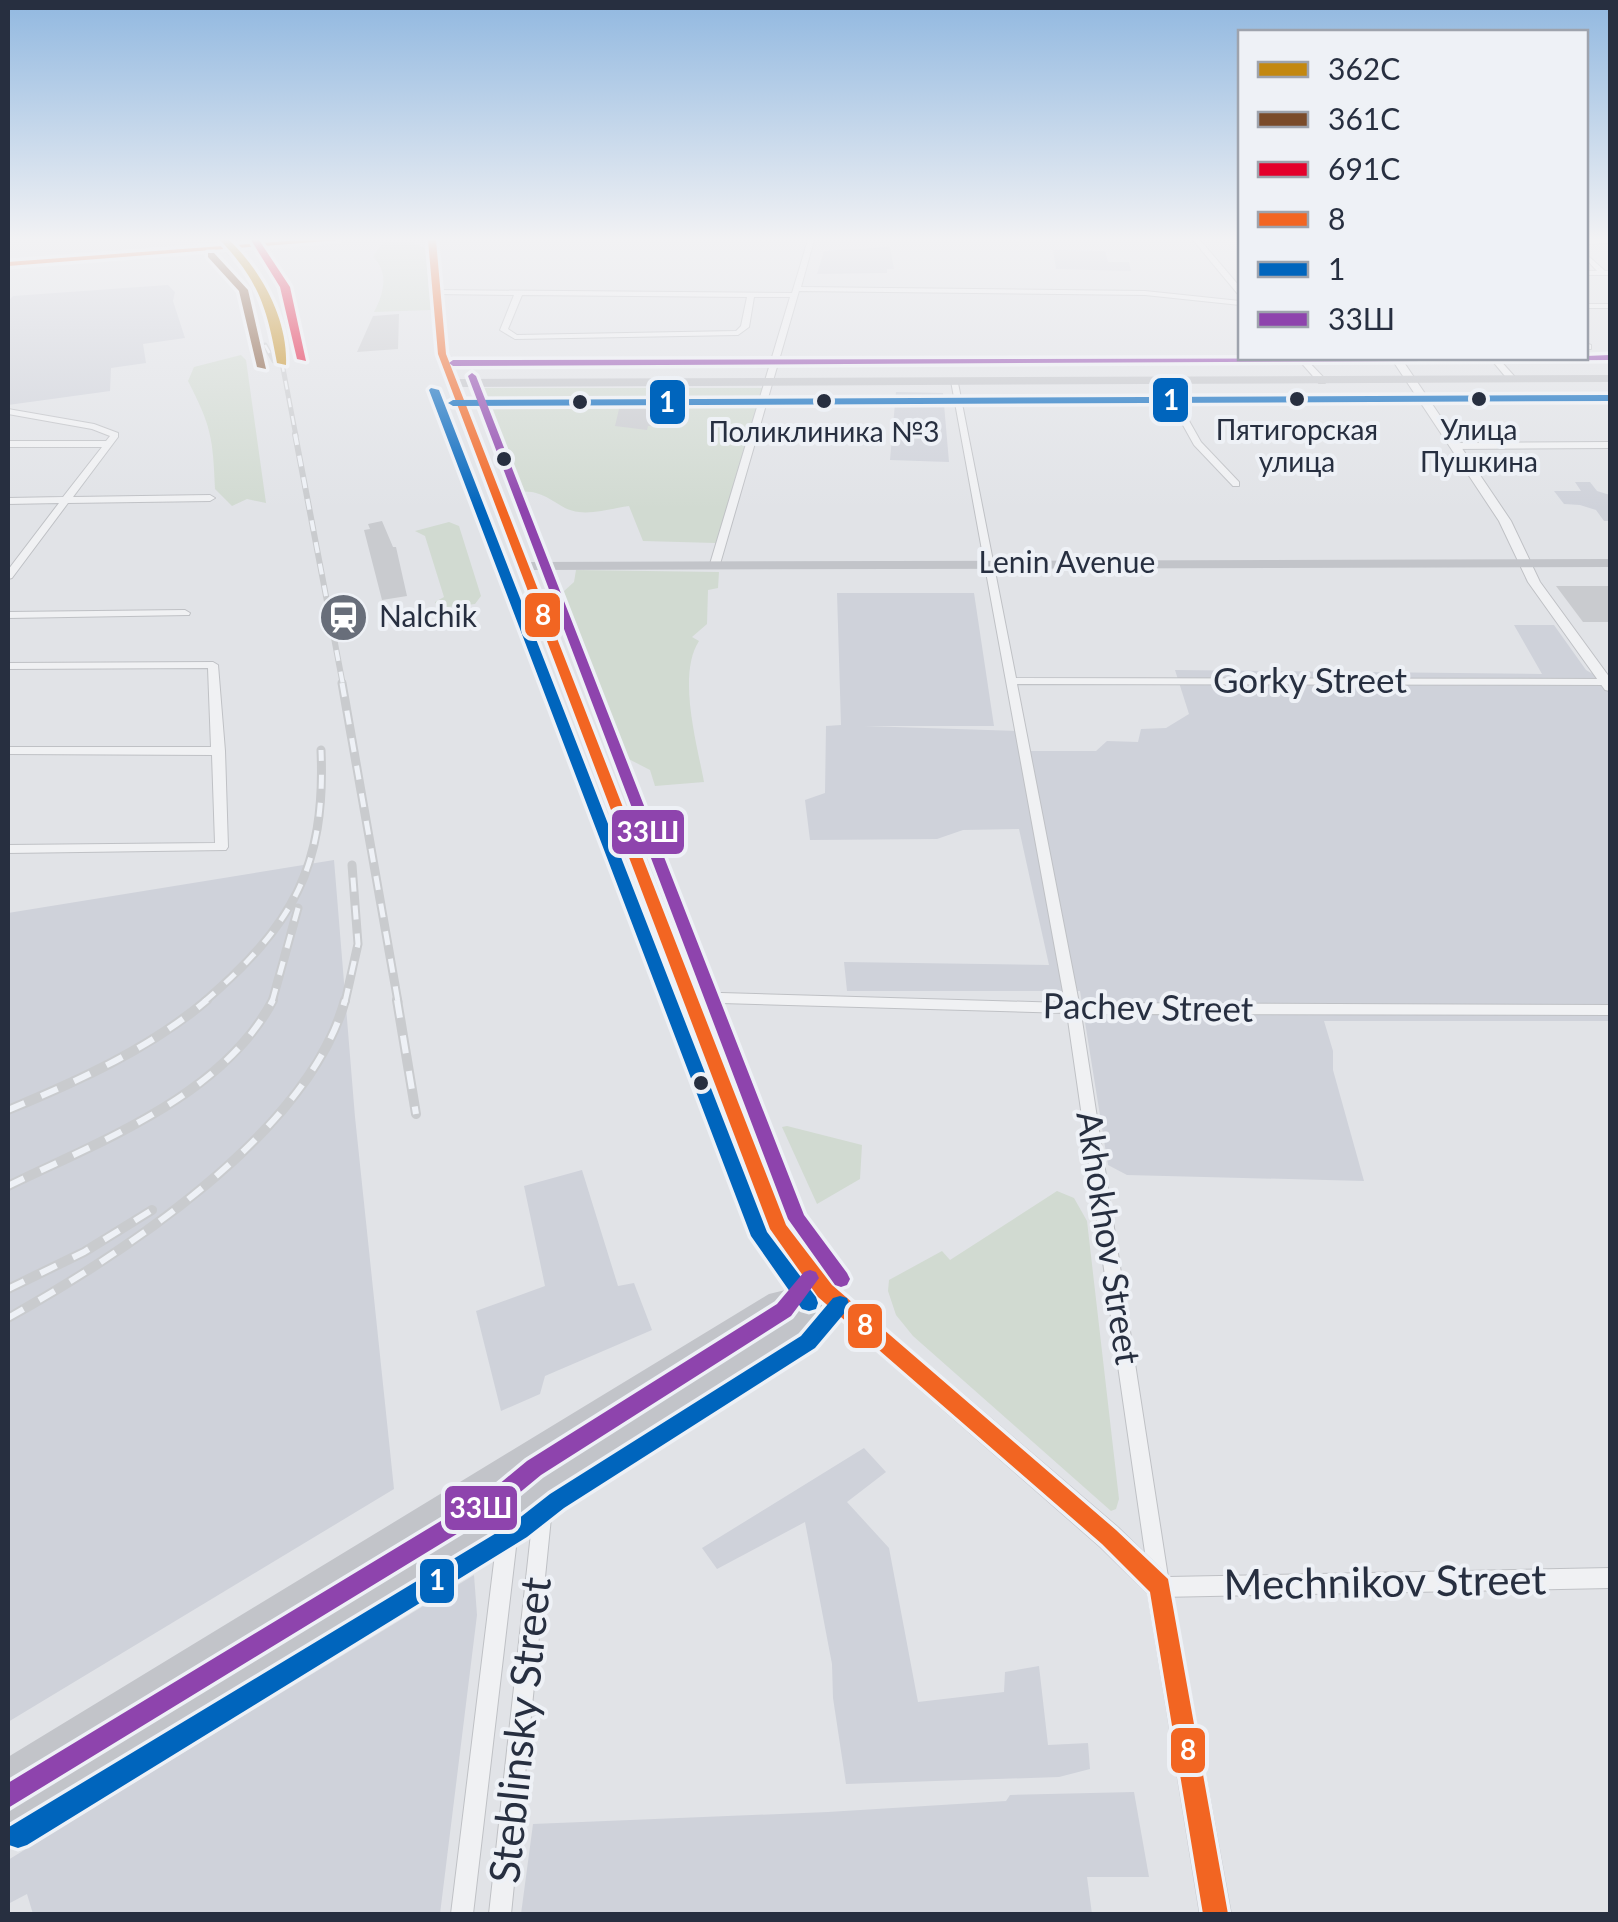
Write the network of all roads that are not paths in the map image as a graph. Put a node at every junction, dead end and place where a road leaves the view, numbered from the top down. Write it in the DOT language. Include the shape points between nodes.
graph roads {
  1 [pos="437,330"];
  2 [pos="504,330"];
  3 [pos="742,330"];
  4 [pos="784,330"];
  5 [pos="1302,360"];
  6 [pos="1397,360"];
  7 [pos="1496,360"];
  8 [pos="1610,378"];
  9 [pos="1512,379"];
  10 [pos="1410,380"];
  11 [pos="1322,381"];
  12 [pos="768,382"];
  13 [pos="954,382"];
  14 [pos="1163,382"];
  15 [pos="452,383"];
  16 [pos="8,412"];
  17 [pos="8,444"];
  18 [pos="108,444"];
  19 [pos="1454,446"];
  20 [pos="1610,446"];
  21 [pos="1236,484"];
  22 [pos="210,498"];
  23 [pos="62,500"];
  24 [pos="8,501"];
  25 [pos="1610,562"];
  26 [pos="988,563"];
  27 [pos="1527,563"];
  28 [pos="715,564"];
  29 [pos="12,565"];
  30 [pos="523,566"];
  31 [pos="8,576"];
  32 [pos="185,612"];
  33 [pos="8,615"];
  34 [pos="8,666"];
  35 [pos="1010,681"];
  36 [pos="1609,684"];
  37 [pos="8,751"];
  38 [pos="219,751"];
  39 [pos="8,849"];
  40 [pos="686,998"];
  41 [pos="1073,1008"];
  42 [pos="1610,1010"];
  43 [pos="825,1292"];
  44 [pos="545,1485"];
  45 [pos="510,1512"];
  46 [pos="1610,1578"];
  47 [pos="1160,1587"];
  48 [pos="8,1775"];
  49 [pos="8,1819"];
  50 [pos="462,1914"];
  51 [pos="500,1914"];
  52 [pos="1216,1914"];
  1 -- 15 [label="main road"];
  2 -- 3 [label="street" via="515,337"];
  4 -- 12 [label="street"];
  5 -- 11 [label="street"];
  6 -- 10 [label="street"];
  7 -- 9 [label="street"];
  8 -- 9 [label="main road"];
  9 -- 10 [label="main road"];
  10 -- 11 [label="main road"];
  10 -- 19 [label="street"];
  11 -- 14 [label="main road"];
  12 -- 13 [label="main road"];
  12 -- 15 [label="main road"];
  12 -- 28 [label="street"];
  13 -- 14 [label="main road"];
  13 -- 26 [label="street, Akhokhov Street"];
  14 -- 21 [label="street" via="1198,443"];
  15 -- 30 [label="main road"];
  16 -- 18 [label="street" via="110,430"];
  17 -- 18 [label="street"];
  18 -- 23 [label="street"];
  19 -- 20 [label="street"];
  19 -- 27 [label="street"];
  22 -- 23 [label="street"];
  23 -- 24 [label="street"];
  23 -- 29 [label="street"];
  25 -- 27 [label="main road, Lenin Avenue"];
  26 -- 27 [label="main road, Lenin Avenue"];
  26 -- 28 [label="main road, Lenin Avenue"];
  26 -- 35 [label="street, Akhokhov Street"];
  27 -- 36 [label="street"];
  28 -- 30 [label="main road, Lenin Avenue"];
  29 -- 31 [label="street"];
  30 -- 40 [label="main road"];
  32 -- 33 [label="street"];
  34 -- 38 [label="street" via="213,665"];
  35 -- 36 [label="street, Gorky Street"];
  35 -- 41 [label="street, Akhokhov Street"];
  37 -- 38 [label="street"];
  38 -- 39 [label="street" via="222,847"];
  40 -- 41 [label="street, Pachev Street"];
  40 -- 43 [label="main road" via="779,1229"];
  41 -- 42 [label="street, Pachev Street"];
  41 -- 47 [label="street, Akhokhov Street"];
  43 -- 44 [label="main road" via="797,1325"];
  43 -- 47 [label="main road"];
  43 -- 48 [label="main road" via="778,1302"];
  44 -- 45 [label="main road"];
  44 -- 51 [label="street, Steblinsky Street"];
  45 -- 49 [label="main road"];
  45 -- 50 [label="street, Steblinsky Street"];
  46 -- 47 [label="street, Mechnikov Street"];
  47 -- 52 [label="main road, Akhokhov Street"];
}
